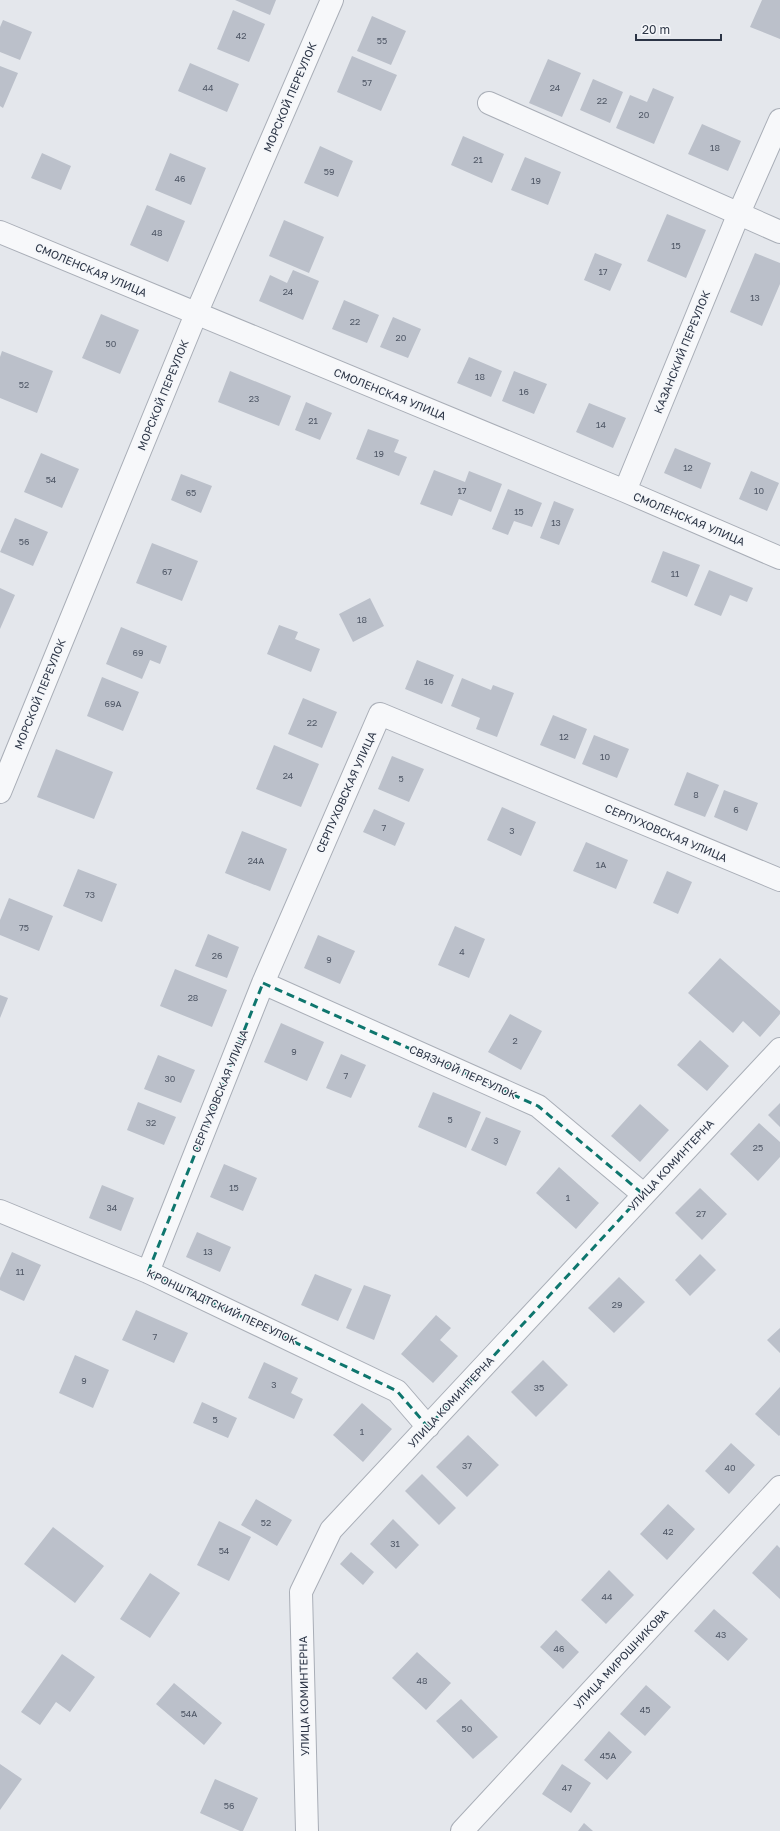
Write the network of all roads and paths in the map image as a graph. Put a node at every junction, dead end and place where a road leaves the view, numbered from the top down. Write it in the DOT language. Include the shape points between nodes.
graph roads {
  1 [pos="332,0"];
  2 [pos="489,103"];
  3 [pos="780,120"];
  4 [pos="739,213"];
  5 [pos="0,232"];
  6 [pos="780,232"];
  7 [pos="196,314"];
  8 [pos="625,491"];
  9 [pos="780,558"];
  10 [pos="0,792"];
  11 [pos="780,880"];
  12 [pos="263,982"];
  13 [pos="780,1049"];
  14 [pos="643,1194"];
  15 [pos="0,1211"];
  16 [pos="148,1272"];
  17 [pos="428,1427"];
  18 [pos="780,1487"];
  19 [pos="306,1831"];
  20 [pos="462,1831"];
  1 -- 7 [label="street, МОРСКОЙ ПЕРЕУЛОК"];
  2 -- 4 [label="street"];
  3 -- 4 [label="street, КАЗАНСКИЙ ПЕРЕУЛОК"];
  4 -- 6 [label="street"];
  4 -- 8 [label="street, КАЗАНСКИЙ ПЕРЕУЛОК"];
  5 -- 7 [label="street, СМОЛЕНСКАЯ УЛИЦА"];
  7 -- 8 [label="street, СМОЛЕНСКАЯ УЛИЦА"];
  7 -- 10 [label="street, МОРСКОЙ ПЕРЕУЛОК"];
  8 -- 9 [label="street, СМОЛЕНСКАЯ УЛИЦА"];
  11 -- 12 [label="street, СЕРПУХОВСКАЯ УЛИЦА" via="380,714"];
  12 -- 14 [label="street, СВЯЗНОЙ ПЕРЕУЛОК" via="538,1106"];
  12 -- 16 [label="street, СЕРПУХОВСКАЯ УЛИЦА"];
  13 -- 14 [label="street, УЛИЦА КОМИНТЕРНА"];
  14 -- 17 [label="street, УЛИЦА КОМИНТЕРНА"];
  15 -- 16 [label="street, КРОНШТАДТСКИЙ ПЕРЕУЛОК"];
  16 -- 17 [label="street, КРОНШТАДТСКИЙ ПЕРЕУЛОК" via="397,1391"];
  17 -- 19 [label="street, УЛИЦА КОМИНТЕРНА" via="331,1530 301,1592"];
  18 -- 20 [label="street, УЛИЦА МИРОШНИКОВА"];
}
